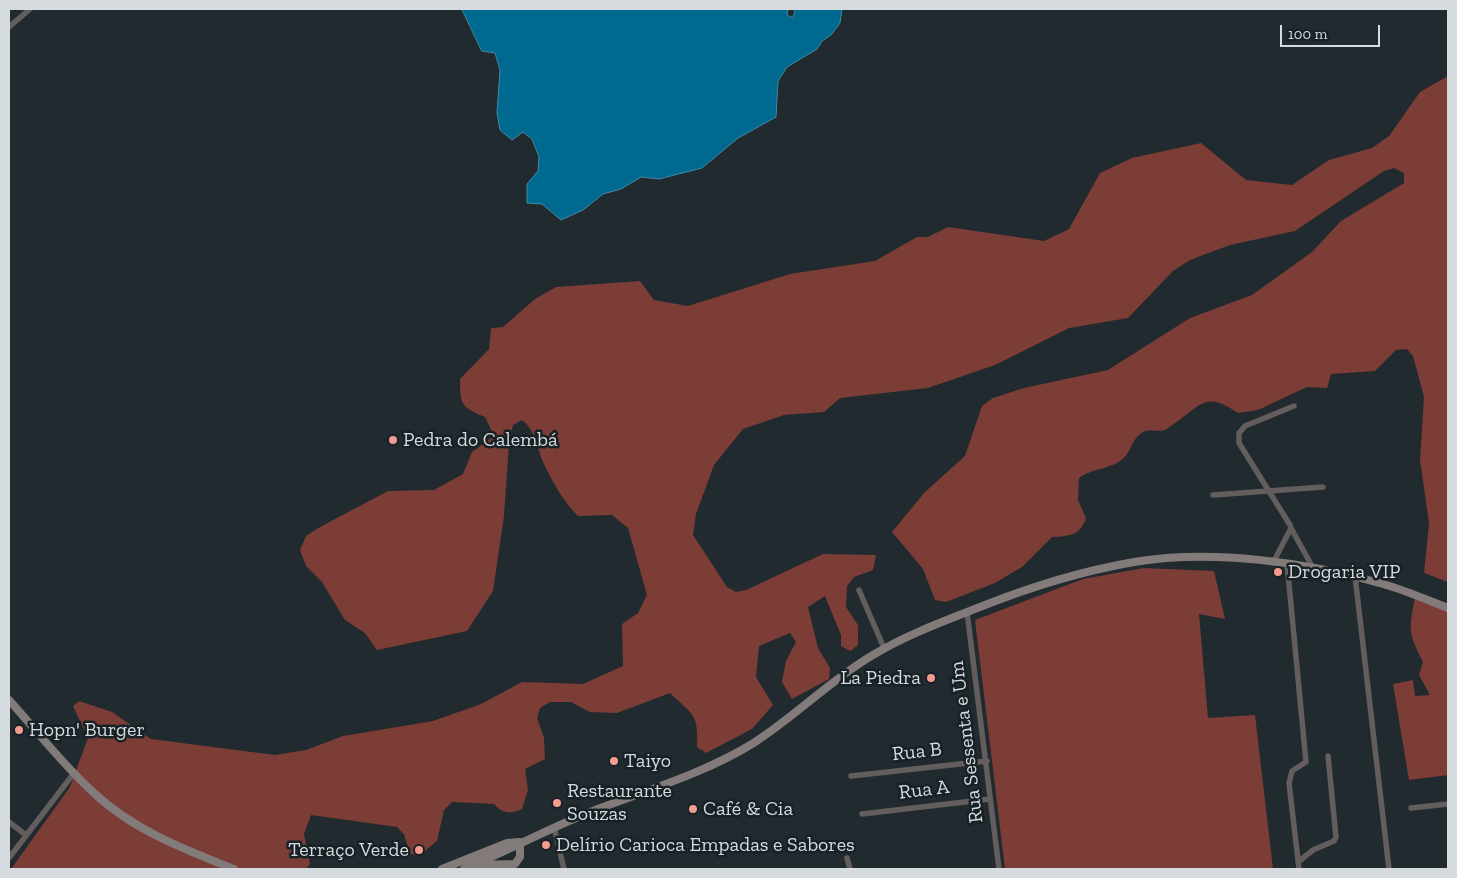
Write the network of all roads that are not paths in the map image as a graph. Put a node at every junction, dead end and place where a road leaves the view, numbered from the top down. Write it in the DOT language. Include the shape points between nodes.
graph roads {
  1 [pos="30,9"];
  2 [pos="9,27"];
  3 [pos="1294,406"];
  4 [pos="1323,487"];
  5 [pos="1269,491"];
  6 [pos="1213,495"];
  7 [pos="1290,525"];
  8 [pos="1274,562"];
  9 [pos="1287,563"];
  10 [pos="1313,568"];
  11 [pos="1355,576"];
  12 [pos="859,590"];
  13 [pos="1448,608"];
  14 [pos="967,612"];
  15 [pos="884,648"];
  16 [pos="9,700"];
  17 [pos="1328,756"];
  18 [pos="987,761"];
  19 [pos="74,773"];
  20 [pos="851,776"];
  21 [pos="990,799"];
  22 [pos="1448,804"];
  23 [pos="1411,808"];
  24 [pos="862,814"];
  25 [pos="9,822"];
  26 [pos="554,827"];
  27 [pos="26,835"];
  28 [pos="520,842"];
  29 [pos="9,858"];
  30 [pos="847,858"];
  31 [pos="1298,862"];
  32 [pos="463,865"];
  33 [pos="472,866"];
  34 [pos="516,866"];
  35 [pos="234,869"];
  36 [pos="442,869"];
  37 [pos="454,869"];
  38 [pos="564,869"];
  39 [pos="850,869"];
  40 [pos="999,869"];
  41 [pos="1299,869"];
  42 [pos="1389,869"];
  1 -- 2 [label="street"];
  3 -- 5 [label="street" via="1245,426 1239,432 1239,443"];
  4 -- 5 [label="street"];
  5 -- 6 [label="street"];
  5 -- 7 [label="street"];
  8 -- 9 [label="main road"];
  8 -- 10 [label="street" via="1291,528"];
  8 -- 14 [label="main road" via="1214,558 1136,562 1056,580"];
  9 -- 10 [label="main road"];
  9 -- 31 [label="street" via="1306,762 1292,771 1289,783"];
  10 -- 11 [label="main road"];
  11 -- 13 [label="main road"];
  11 -- 42 [label="street"];
  12 -- 15 [label="street"];
  14 -- 15 [label="main road"];
  14 -- 18 [label="street, Rua Sessenta e Um"];
  15 -- 26 [label="main road" via="840,675 746,747 683,777"];
  16 -- 19 [label="main road"];
  17 -- 31 [label="street" via="1336,820 1335,839"];
  18 -- 20 [label="street, Rua B"];
  18 -- 21 [label="street, Rua Sessenta e Um"];
  19 -- 27 [label="street"];
  19 -- 35 [label="main road" via="94,794 145,829"];
  21 -- 24 [label="street, Rua A"];
  21 -- 40 [label="street, Rua Sessenta e Um"];
  22 -- 23 [label="street"];
  25 -- 27 [label="street"];
  26 -- 28 [label="main road"];
  26 -- 38 [label="street"];
  27 -- 29 [label="street"];
  28 -- 32 [label="main road" via="507,843"];
  28 -- 33 [label="main road"];
  28 -- 34 [label="main road"];
  30 -- 39 [label="street"];
  31 -- 41 [label="street"];
  32 -- 33 [label="main road"];
  32 -- 36 [label="main road"];
  32 -- 37 [label="main road"];
  33 -- 34 [label="main road"];
}
